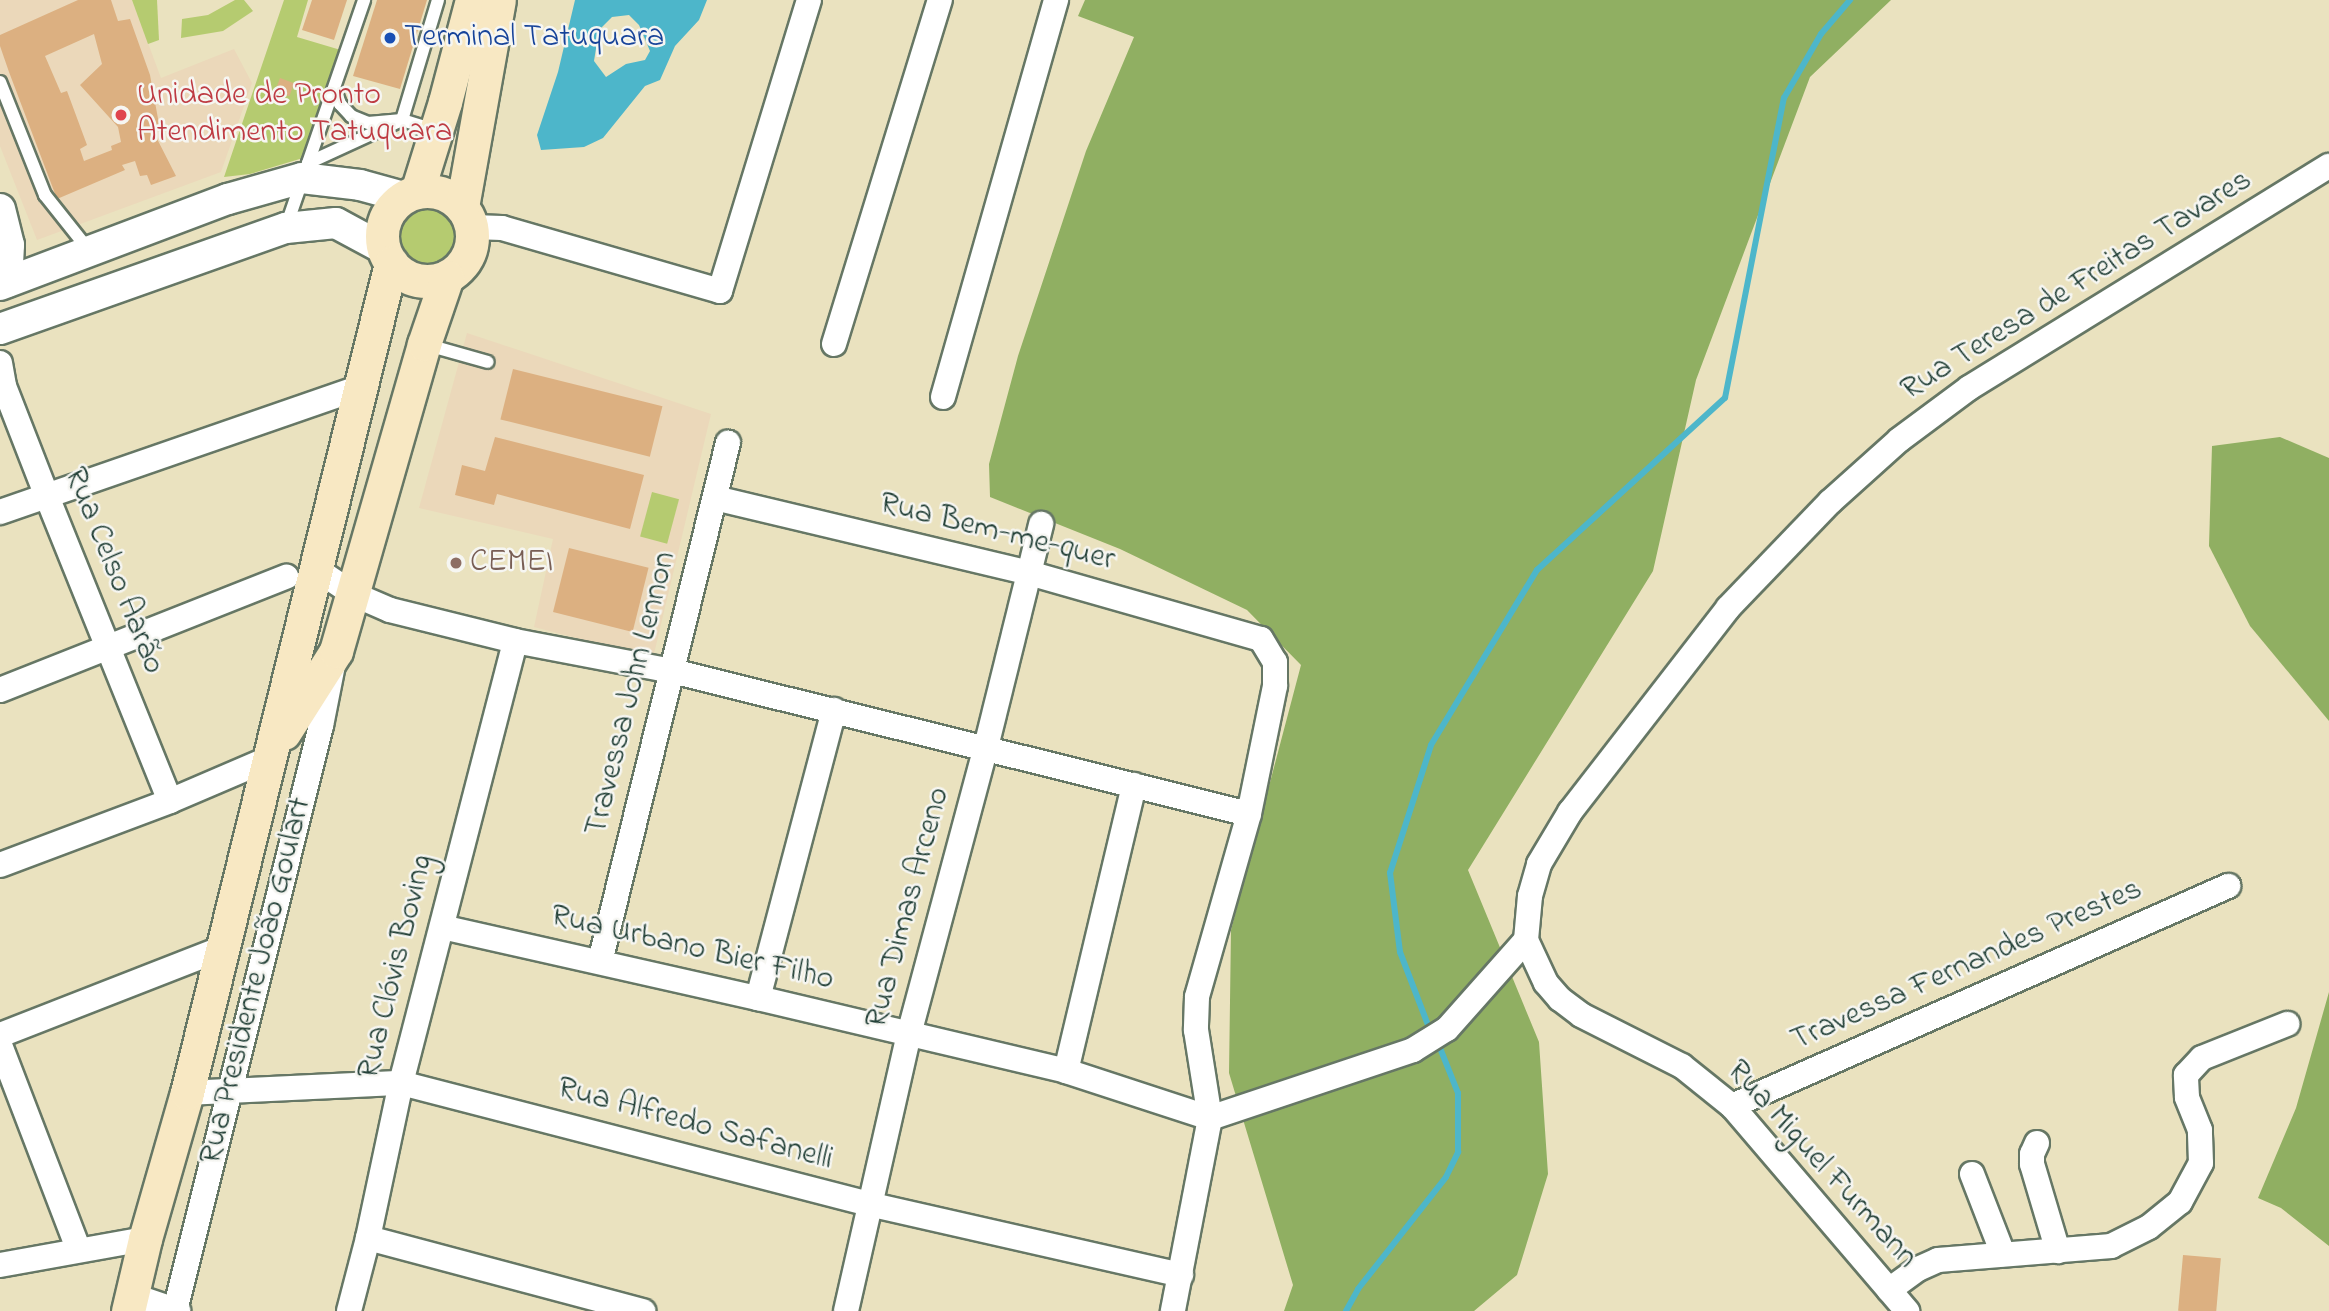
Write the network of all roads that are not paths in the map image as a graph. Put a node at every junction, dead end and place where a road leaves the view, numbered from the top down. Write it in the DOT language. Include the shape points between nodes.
graph roads {
  1 [pos="364,0"];
  2 [pos="438,0"];
  3 [pos="472,0"];
  4 [pos="499,0"];
  5 [pos="809,0"];
  6 [pos="940,0"];
  7 [pos="1052,1"];
  8 [pos="0,82"];
  9 [pos="335,90"];
  10 [pos="402,120"];
  11 [pos="435,130"];
  12 [pos="2329,166"];
  13 [pos="305,171"];
  14 [pos="410,194"];
  15 [pos="0,209"];
  16 [pos="467,217"];
  17 [pos="286,228"];
  18 [pos="88,249"];
  19 [pos="387,256"];
  20 [pos="447,277"];
  21 [pos="4,283"];
  22 [pos="0,330"];
  23 [pos="424,344"];
  24 [pos="834,344"];
  25 [pos="488,362"];
  26 [pos="0,363"];
  27 [pos="361,387"];
  28 [pos="943,397"];
  29 [pos="728,443"];
  30 [pos="46,494"];
  31 [pos="715,498"];
  32 [pos="0,512"];
  33 [pos="1041,524"];
  34 [pos="318,550"];
  35 [pos="1029,573"];
  36 [pos="286,577"];
  37 [pos="353,594"];
  38 [pos="514,641"];
  39 [pos="108,648"];
  40 [pos="336,651"];
  41 [pos="672,671"];
  42 [pos="0,691"];
  43 [pos="834,710"];
  44 [pos="986,747"];
  45 [pos="268,759"];
  46 [pos="1134,785"];
  47 [pos="170,801"];
  48 [pos="1249,814"];
  49 [pos="0,865"];
  50 [pos="2228,886"];
  51 [pos="442,927"];
  52 [pos="1526,940"];
  53 [pos="221,949"];
  54 [pos="600,962"];
  55 [pos="758,998"];
  56 [pos="2287,1024"];
  57 [pos="909,1034"];
  58 [pos="0,1035"];
  59 [pos="0,1045"];
  60 [pos="1066,1071"];
  61 [pos="401,1083"];
  62 [pos="231,1090"];
  63 [pos="187,1093"];
  64 [pos="1732,1106"];
  65 [pos="1210,1118"];
  66 [pos="2037,1143"];
  67 [pos="1972,1174"];
  68 [pos="873,1205"];
  69 [pos="145,1238"];
  70 [pos="368,1238"];
  71 [pos="78,1248"];
  72 [pos="2058,1251"];
  73 [pos="2003,1254"];
  74 [pos="0,1265"];
  75 [pos="1181,1275"];
  76 [pos="1889,1290"];
  77 [pos="130,1303"];
  78 [pos="176,1310"];
  79 [pos="349,1311"];
  80 [pos="643,1311"];
  81 [pos="846,1311"];
  82 [pos="1173,1311"];
  83 [pos="1906,1311"];
  1 -- 9 [label="lane"];
  2 -- 10 [label="lane"];
  3 -- 11 [label="main road, Rua Presidente João Goulart"];
  4 -- 16 [label="main road, Rua Presidente João Goulart"];
  5 -- 16 [label="street" via="720,290"];
  6 -- 24 [label="street"];
  7 -- 28 [label="street"];
  8 -- 18 [label="lane" via="45,195"];
  9 -- 10 [label="lane" via="351,116 368,122"];
  9 -- 13 [label="lane"];
  10 -- 11 [label="lane"];
  10 -- 13 [label="lane"];
  11 -- 14 [label="main road, Rua Presidente João Goulart"];
  12 -- 52 [label="street, Rua Teresa de Freitas Tavares" via="1969,388 1899,440 1830,502 1728,608 1570,812 1539,864"];
  13 -- 14 [label="street"];
  13 -- 17 [label="lane"];
  13 -- 18 [label="street"];
  14 -- 16 [label="main road" via="442,193"];
  14 -- 19 [label="main road, Rua Presidente João Goulart" via="392,207 385,220 382,234"];
  15 -- 21 [label="street" via="9,245"];
  16 -- 20 [label="main road, Rua Presidente João Goulart" via="468,256"];
  17 -- 19 [label="street" via="336,223"];
  17 -- 22 [label="street"];
  18 -- 21 [label="street"];
  19 -- 20 [label="main road" via="402,274 416,280"];
  19 -- 27 [label="main road, Rua Presidente João Goulart"];
  20 -- 23 [label="main road, Rua Presidente João Goulart"];
  23 -- 25 [label="lane"];
  23 -- 37 [label="main road, Rua Presidente João Goulart"];
  26 -- 30 [label="street, Rua Celso Aarão" via="4,386"];
  27 -- 30 [label="street"];
  27 -- 34 [label="main road, Rua Presidente João Goulart"];
  29 -- 31 [label="street, Travessa John Lennon"];
  30 -- 32 [label="street"];
  30 -- 39 [label="street, Rua Celso Aarão"];
  31 -- 35 [label="street, Rua Bem-me-quer"];
  31 -- 41 [label="street, Travessa John Lennon"];
  33 -- 35 [label="street, Rua Dimas Arceno"];
  34 -- 37 [label="street" via="323,573"];
  34 -- 45 [label="main road, Rua Presidente João Goulart"];
  35 -- 44 [label="street, Rua Dimas Arceno"];
  35 -- 48 [label="street, Rua Bem-me-quer" via="1261,639 1275,662 1275,686"];
  36 -- 39 [label="street"];
  37 -- 38 [label="street" via="390,610"];
  37 -- 40 [label="main road, Rua Presidente João Goulart"];
  38 -- 41 [label="street"];
  38 -- 51 [label="street, Rua Clóvis Boving"];
  39 -- 42 [label="street"];
  39 -- 47 [label="street, Rua Celso Aarão"];
  40 -- 45 [label="main road, Rua Presidente João Goulart"];
  40 -- 62 [label="street, Rua Presidente João Goulart"];
  41 -- 43 [label="street"];
  41 -- 54 [label="street, Travessa John Lennon"];
  43 -- 44 [label="street"];
  43 -- 55 [label="street"];
  44 -- 46 [label="street"];
  44 -- 57 [label="street, Rua Dimas Arceno"];
  45 -- 47 [label="street"];
  45 -- 53 [label="main road, Rua Presidente João Goulart"];
  46 -- 48 [label="street"];
  46 -- 60 [label="street"];
  47 -- 49 [label="street"];
  48 -- 65 [label="street" via="1195,1013"];
  50 -- 64 [label="street, Travessa Fernandes Prestes"];
  51 -- 54 [label="street, Rua Urbano Bier Filho"];
  51 -- 61 [label="street, Rua Clóvis Boving"];
  52 -- 64 [label="street, Rua Miguel Furmann" via="1546,983 1560,999 1581,1015 1682,1066"];
  52 -- 65 [label="street" via="1470,1005 1429,1042"];
  53 -- 58 [label="street"];
  53 -- 63 [label="main road, Rua Presidente João Goulart"];
  54 -- 55 [label="street, Rua Urbano Bier Filho"];
  55 -- 57 [label="street, Rua Urbano Bier Filho"];
  56 -- 72 [label="street" via="2202,1058 2186,1075 2187,1097 2200,1130 2201,1163 2180,1202 2149,1227 2111,1246"];
  57 -- 60 [label="street, Rua Urbano Bier Filho"];
  57 -- 68 [label="street, Rua Dimas Arceno"];
  59 -- 71 [label="street"];
  60 -- 65 [label="street, Rua Urbano Bier Filho"];
  61 -- 62 [label="street, Rua Alfredo Safanelli"];
  61 -- 68 [label="street, Rua Alfredo Safanelli"];
  61 -- 70 [label="street, Rua Clóvis Boving"];
  62 -- 63 [label="street, Rua Alfredo Safanelli"];
  62 -- 78 [label="street, Rua Presidente João Goulart"];
  63 -- 69 [label="main road, Rua Presidente João Goulart"];
  64 -- 76 [label="street, Rua Miguel Furmann"];
  65 -- 75 [label="street"];
  66 -- 72 [label="street" via="2032,1164"];
  67 -- 73 [label="street"];
  68 -- 75 [label="street, Rua Alfredo Safanelli"];
  68 -- 81 [label="street, Rua Dimas Arceno"];
  69 -- 71 [label="street"];
  69 -- 77 [label="main road, Rua Presidente João Goulart"];
  70 -- 79 [label="street, Rua Clóvis Boving"];
  70 -- 80 [label="street"];
  71 -- 74 [label="street"];
  72 -- 73 [label="street"];
  73 -- 76 [label="street" via="1938,1260"];
  75 -- 82 [label="street"];
  76 -- 83 [label="street, Rua Miguel Furmann"];
  77 -- 78 [label="street"];
}
